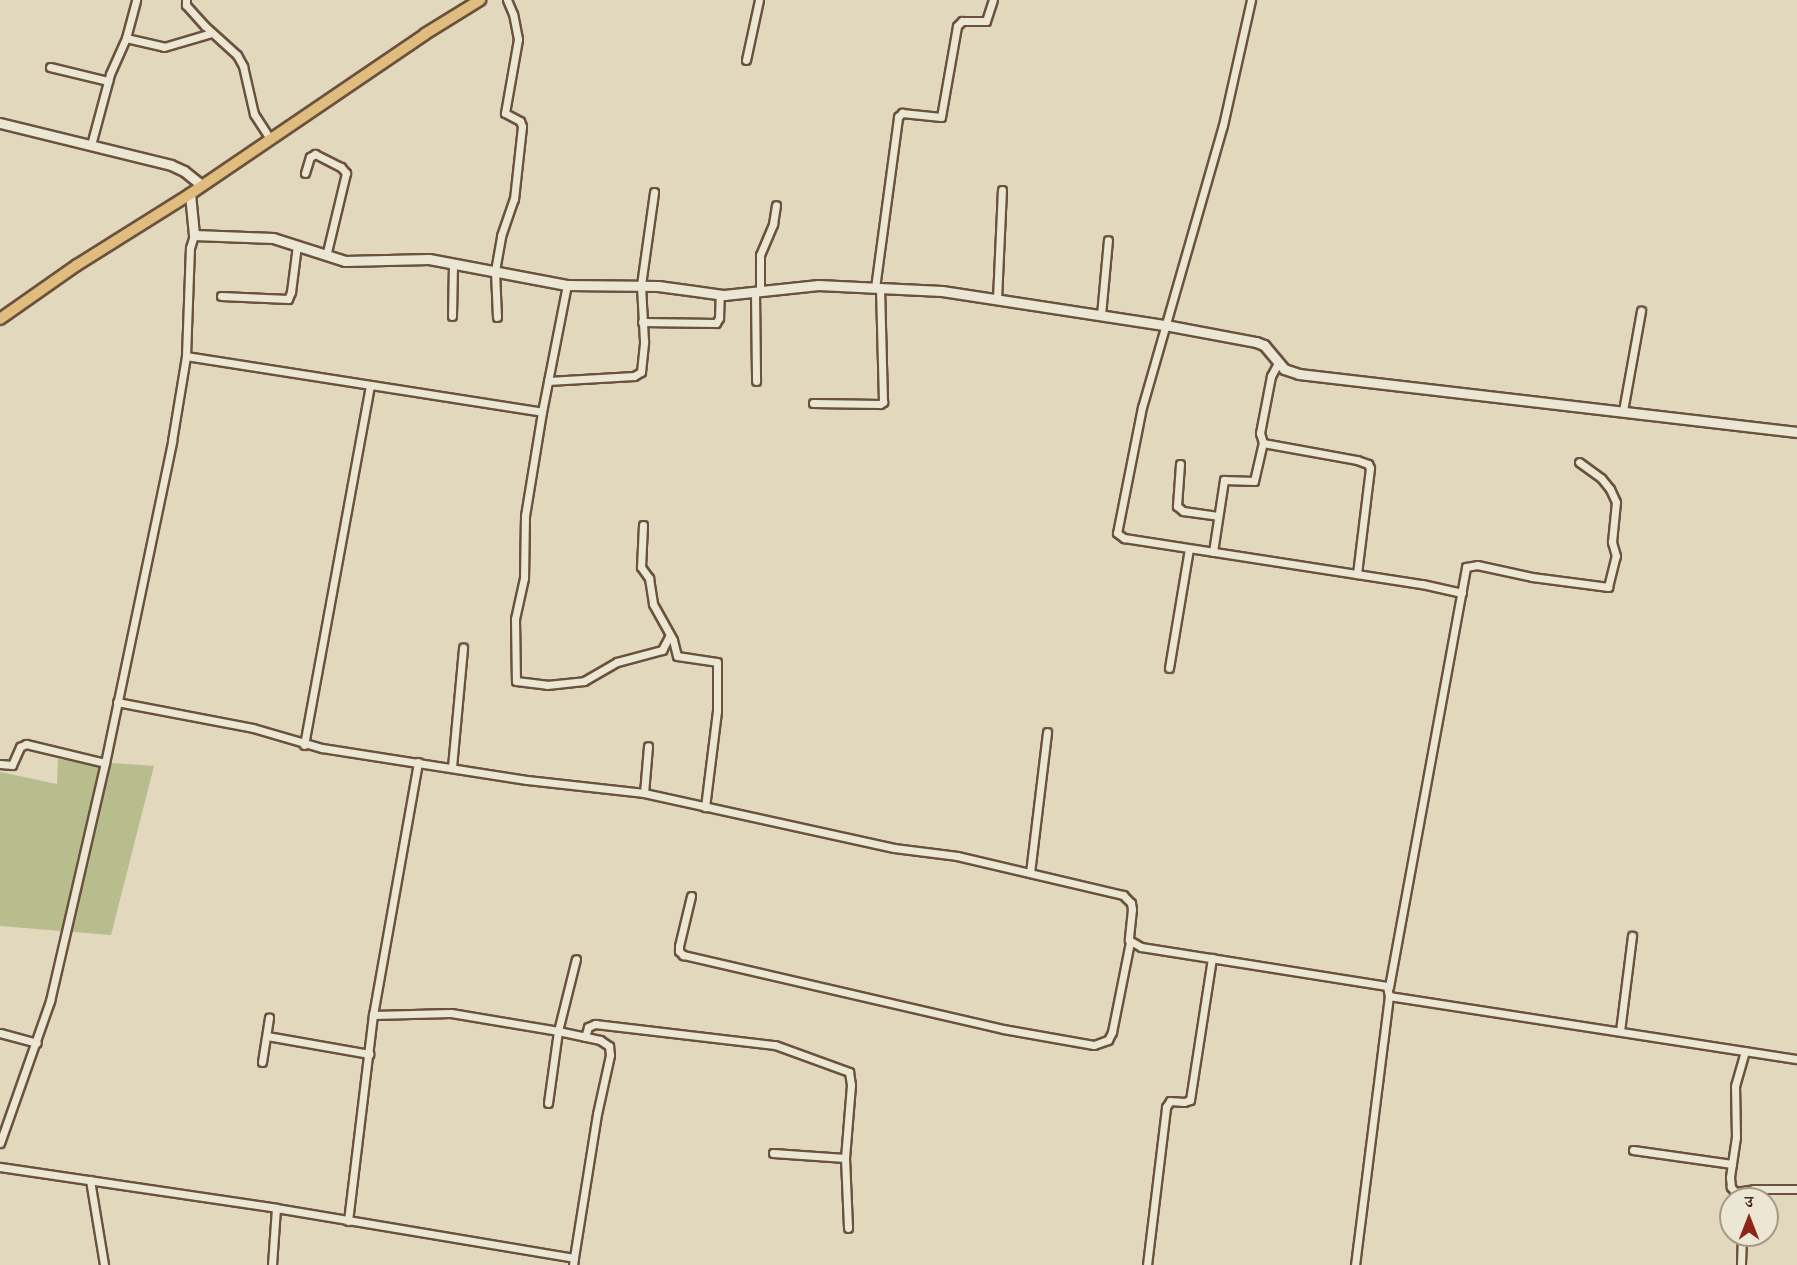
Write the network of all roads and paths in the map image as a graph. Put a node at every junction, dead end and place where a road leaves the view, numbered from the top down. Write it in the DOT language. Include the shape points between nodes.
graph roads {
  1 [pos="136,0"];
  2 [pos="186,0"];
  3 [pos="480,0"];
  4 [pos="507,0"];
  5 [pos="759,0"];
  6 [pos="993,0"];
  7 [pos="1251,0"];
  8 [pos="212,33"];
  9 [pos="126,38"];
  10 [pos="746,60"];
  11 [pos="50,67"];
  12 [pos="108,81"];
  13 [pos="0,123"];
  14 [pos="270,140"];
  15 [pos="91,146"];
  16 [pos="305,173"];
  17 [pos="201,185"];
  18 [pos="1002,190"];
  19 [pos="654,192"];
  20 [pos="190,194"];
  21 [pos="776,205"];
  22 [pos="194,235"];
  23 [pos="1108,240"];
  24 [pos="297,245"];
  25 [pos="327,256"];
  26 [pos="453,263"];
  27 [pos="495,271"];
  28 [pos="567,285"];
  29 [pos="641,285"];
  30 [pos="877,288"];
  31 [pos="758,293"];
  32 [pos="720,295"];
  33 [pos="221,296"];
  34 [pos="998,299"];
  35 [pos="1641,311"];
  36 [pos="1101,315"];
  37 [pos="452,316"];
  38 [pos="497,317"];
  39 [pos="0,319"];
  40 [pos="642,322"];
  41 [pos="1165,325"];
  42 [pos="186,356"];
  43 [pos="1278,363"];
  44 [pos="548,381"];
  45 [pos="756,381"];
  46 [pos="370,386"];
  47 [pos="813,403"];
  48 [pos="1623,411"];
  49 [pos="542,412"];
  50 [pos="1797,432"];
  51 [pos="1263,443"];
  52 [pos="1579,462"];
  53 [pos="1180,464"];
  54 [pos="1218,516"];
  55 [pos="643,525"];
  56 [pos="1189,549"];
  57 [pos="1213,552"];
  58 [pos="1357,574"];
  59 [pos="1462,593"];
  60 [pos="670,635"];
  61 [pos="463,648"];
  62 [pos="1169,669"];
  63 [pos="117,702"];
  64 [pos="1047,732"];
  65 [pos="304,745"];
  66 [pos="648,746"];
  67 [pos="418,762"];
  68 [pos="105,763"];
  69 [pos="0,764"];
  70 [pos="453,767"];
  71 [pos="644,793"];
  72 [pos="705,807"];
  73 [pos="1030,873"];
  74 [pos="691,896"];
  75 [pos="1632,936"];
  76 [pos="1130,942"];
  77 [pos="1212,958"];
  78 [pos="576,959"];
  79 [pos="1389,987"];
  80 [pos="1389,996"];
  81 [pos="373,1015"];
  82 [pos="269,1018"];
  83 [pos="558,1031"];
  84 [pos="1620,1031"];
  85 [pos="0,1032"];
  86 [pos="267,1036"];
  87 [pos="585,1037"];
  88 [pos="37,1042"];
  89 [pos="1745,1051"];
  90 [pos="369,1054"];
  91 [pos="1797,1059"];
  92 [pos="262,1062"];
  93 [pos="548,1103"];
  94 [pos="0,1142"];
  95 [pos="1633,1150"];
  96 [pos="773,1153"];
  97 [pos="845,1158"];
  98 [pos="1732,1164"];
  99 [pos="0,1167"];
  100 [pos="90,1180"];
  101 [pos="1732,1187"];
  102 [pos="1779,1189"];
  103 [pos="1797,1189"];
  104 [pos="276,1208"];
  105 [pos="348,1221"];
  106 [pos="848,1228"];
  107 [pos="1742,1247"];
  108 [pos="573,1262"];
  109 [pos="1741,1263"];
  110 [pos="104,1265"];
  111 [pos="272,1265"];
  112 [pos="1147,1265"];
  113 [pos="1355,1265"];
  1 -- 9 [label="street"];
  2 -- 8 [label="street" via="186,5"];
  3 -- 14 [label="main road"];
  4 -- 27 [label="street" via="518,39 505,113 522,126 514,200 501,236"];
  5 -- 10 [label="street"];
  6 -- 30 [label="street" via="986,21 962,21 957,26 941,117 902,113 898,117"];
  7 -- 41 [label="street" via="1223,125"];
  8 -- 9 [label="street" via="164,47"];
  8 -- 14 [label="street" via="237,55 243,66 254,114"];
  9 -- 12 [label="street"];
  11 -- 12 [label="street"];
  12 -- 15 [label="street"];
  13 -- 15 [label="street"];
  14 -- 17 [label="main road"];
  15 -- 17 [label="street" via="171,165"];
  16 -- 25 [label="street" via="315,154 346,173"];
  17 -- 20 [label="main road"];
  18 -- 34 [label="street"];
  19 -- 29 [label="street"];
  20 -- 22 [label="street"];
  20 -- 39 [label="main road"];
  21 -- 31 [label="street" via="760,255"];
  22 -- 24 [label="street" via="273,238"];
  22 -- 42 [label="street" via="190,248"];
  23 -- 36 [label="street"];
  24 -- 25 [label="street"];
  24 -- 33 [label="street" via="288,299"];
  25 -- 26 [label="street" via="345,261 409,257"];
  26 -- 27 [label="street"];
  26 -- 37 [label="street"];
  27 -- 28 [label="street"];
  27 -- 38 [label="street"];
  28 -- 29 [label="street"];
  28 -- 44 [label="street"];
  29 -- 32 [label="street"];
  29 -- 40 [label="street"];
  30 -- 31 [label="street" via="807,286"];
  30 -- 34 [label="street"];
  30 -- 47 [label="street" via="884,402"];
  31 -- 32 [label="street"];
  31 -- 45 [label="street"];
  32 -- 40 [label="street" via="719,318 714,323"];
  34 -- 36 [label="street"];
  35 -- 48 [label="street"];
  36 -- 41 [label="street"];
  40 -- 44 [label="street" via="643,368 639,375"];
  41 -- 43 [label="street" via="1256,342"];
  41 -- 56 [label="street" via="1137,426 1117,533 1124,538"];
  42 -- 46 [label="street"];
  42 -- 63 [label="street"];
  43 -- 48 [label="street" via="1299,374"];
  43 -- 51 [label="street" via="1271,376 1260,433"];
  44 -- 49 [label="street"];
  46 -- 49 [label="street"];
  46 -- 65 [label="street"];
  48 -- 50 [label="street"];
  49 -- 60 [label="street" via="525,516 524,579 515,619 516,681 547,685 584,681 616,662 662,650"];
  51 -- 54 [label="street" via="1254,481 1224,480"];
  51 -- 58 [label="street" via="1368,464 1370,476"];
  52 -- 59 [label="street" via="1601,478 1616,502 1612,543 1616,556 1608,587 1470,565 1465,570"];
  53 -- 54 [label="street" via="1179,509"];
  54 -- 57 [label="street"];
  55 -- 60 [label="street" via="640,561 649,578 653,603"];
  56 -- 57 [label="street"];
  56 -- 62 [label="street"];
  57 -- 58 [label="street"];
  58 -- 59 [label="street"];
  59 -- 79 [label="street"];
  60 -- 72 [label="street" via="679,657 717,662 717,711"];
  61 -- 70 [label="street"];
  63 -- 65 [label="street" via="253,728"];
  63 -- 68 [label="street"];
  64 -- 73 [label="street"];
  65 -- 67 [label="street"];
  66 -- 71 [label="street"];
  67 -- 70 [label="street"];
  67 -- 81 [label="street"];
  68 -- 69 [label="street" via="26,744 20,747 12,765"];
  68 -- 88 [label="street"];
  70 -- 71 [label="street"];
  71 -- 72 [label="street"];
  72 -- 73 [label="street"];
  73 -- 76 [label="street" via="1124,896 1132,909"];
  74 -- 76 [label="street" via="679,946 683,955 1003,1029 1094,1045 1108,1040 1112,1032"];
  75 -- 84 [label="street"];
  76 -- 77 [label="street"];
  77 -- 79 [label="street"];
  77 -- 112 [label="street" via="1190,1100 1170,1101 1166,1107"];
  78 -- 83 [label="street"];
  79 -- 80 [label="street"];
  80 -- 84 [label="street"];
  80 -- 113 [label="street"];
  81 -- 83 [label="street" via="437,1011"];
  81 -- 90 [label="street"];
  82 -- 86 [label="street"];
  83 -- 87 [label="street"];
  83 -- 93 [label="street"];
  84 -- 89 [label="street"];
  85 -- 88 [label="street"];
  86 -- 90 [label="street"];
  86 -- 92 [label="street"];
  87 -- 97 [label="street" via="588,1027 595,1024 775,1045 844,1068 852,1076"];
  87 -- 108 [label="street" via="606,1042 610,1049"];
  88 -- 94 [label="street"];
  89 -- 91 [label="street"];
  89 -- 98 [label="street" via="1735,1086 1737,1126"];
  90 -- 105 [label="street"];
  95 -- 98 [label="street"];
  96 -- 97 [label="street"];
  97 -- 106 [label="street"];
  98 -- 101 [label="street"];
  99 -- 100 [label="street"];
  100 -- 104 [label="street"];
  100 -- 110 [label="street"];
  102 -- 103 [label="street"];
  104 -- 105 [label="street"];
  104 -- 111 [label="street"];
  105 -- 108 [label="street"];
  107 -- 109 [label="street"];
}
